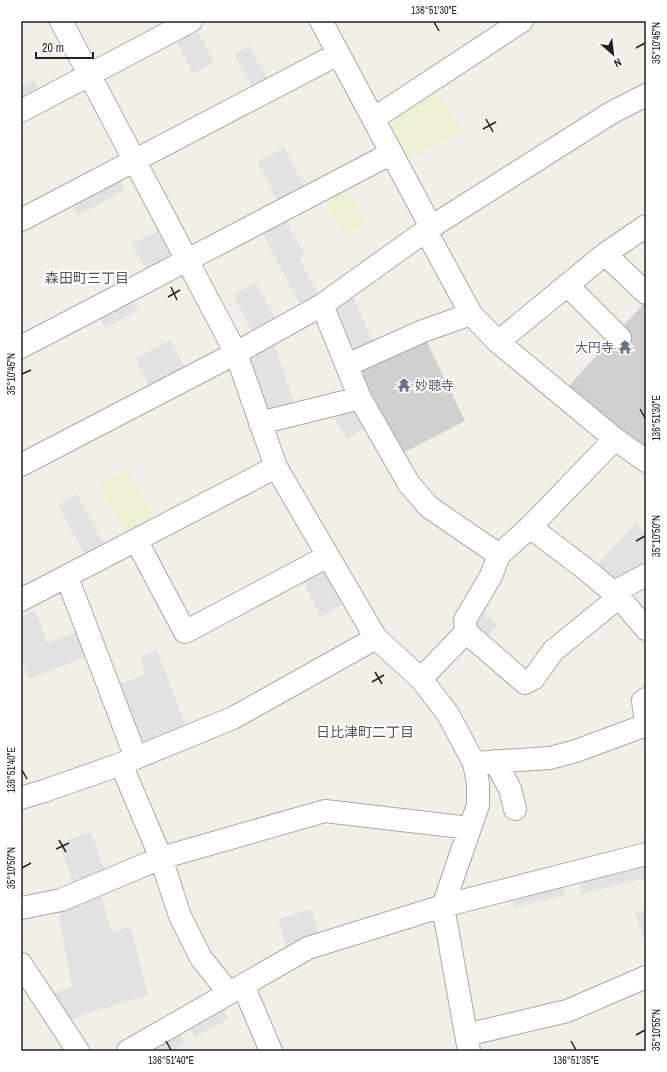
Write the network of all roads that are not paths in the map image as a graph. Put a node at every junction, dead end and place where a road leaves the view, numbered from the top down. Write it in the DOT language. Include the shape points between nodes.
graph roads {
  1 [pos="61,21"];
  2 [pos="191,21"];
  3 [pos="321,21"];
  4 [pos="522,21"];
  5 [pos="338,54"];
  6 [pos="89,75"];
  7 [pos="646,95"];
  8 [pos="21,111"];
  9 [pos="373,118"];
  10 [pos="392,153"];
  11 [pos="134,161"];
  12 [pos="21,220"];
  13 [pos="646,226"];
  14 [pos="428,229"];
  15 [pos="605,254"];
  16 [pos="187,260"];
  17 [pos="568,285"];
  18 [pos="646,293"];
  19 [pos="322,305"];
  20 [pos="472,314"];
  21 [pos="620,338"];
  22 [pos="498,342"];
  23 [pos="21,347"];
  24 [pos="236,352"];
  25 [pos="347,365"];
  26 [pos="360,398"];
  27 [pos="260,423"];
  28 [pos="615,439"];
  29 [pos="646,461"];
  30 [pos="21,465"];
  31 [pos="276,467"];
  32 [pos="530,527"];
  33 [pos="136,540"];
  34 [pos="328,556"];
  35 [pos="499,556"];
  36 [pos="646,575"];
  37 [pos="66,577"];
  38 [pos="617,595"];
  39 [pos="21,600"];
  40 [pos="646,629"];
  41 [pos="466,632"];
  42 [pos="376,638"];
  43 [pos="422,679"];
  44 [pos="646,699"];
  45 [pos="646,724"];
  46 [pos="128,761"];
  47 [pos="484,762"];
  48 [pos="21,798"];
  49 [pos="515,809"];
  50 [pos="470,828"];
  51 [pos="646,854"];
  52 [pos="161,858"];
  53 [pos="443,906"];
  54 [pos="21,908"];
  55 [pos="21,964"];
  56 [pos="646,976"];
  57 [pos="236,989"];
  58 [pos="28,990"];
  59 [pos="468,1043"];
  60 [pos="78,1051"];
  61 [pos="128,1051"];
  62 [pos="271,1051"];
  1 -- 6 [label="street"];
  2 -- 6 [label="street"];
  3 -- 5 [label="street"];
  4 -- 9 [label="street"];
  5 -- 9 [label="street"];
  5 -- 11 [label="street"];
  6 -- 8 [label="street"];
  6 -- 11 [label="street"];
  7 -- 14 [label="street" via="611,113"];
  9 -- 10 [label="street"];
  10 -- 14 [label="street"];
  10 -- 16 [label="street"];
  11 -- 12 [label="street"];
  11 -- 16 [label="street"];
  13 -- 15 [label="street"];
  14 -- 19 [label="street"];
  14 -- 20 [label="street"];
  15 -- 17 [label="street"];
  15 -- 18 [label="street"];
  16 -- 23 [label="street"];
  16 -- 24 [label="street"];
  17 -- 21 [label="street"];
  17 -- 22 [label="street"];
  19 -- 24 [label="street"];
  19 -- 25 [label="street"];
  20 -- 22 [label="street"];
  20 -- 25 [label="street" via="424,331"];
  22 -- 28 [label="street"];
  24 -- 27 [label="street"];
  24 -- 30 [label="street"];
  25 -- 26 [label="street"];
  26 -- 27 [label="street"];
  26 -- 35 [label="street" via="409,484 429,507"];
  27 -- 31 [label="street"];
  28 -- 29 [label="street"];
  28 -- 32 [label="street"];
  31 -- 33 [label="street"];
  31 -- 34 [label="street"];
  32 -- 35 [label="street"];
  32 -- 38 [label="street"];
  33 -- 34 [label="street" via="185,632"];
  33 -- 37 [label="street"];
  34 -- 42 [label="street"];
  35 -- 41 [label="street" via="491,576 465,620"];
  36 -- 38 [label="street"];
  37 -- 39 [label="street"];
  37 -- 46 [label="street"];
  38 -- 40 [label="street"];
  38 -- 41 [label="street" via="553,651 533,679 525,683"];
  41 -- 43 [label="street"];
  42 -- 43 [label="street"];
  42 -- 46 [label="street" via="233,718"];
  43 -- 47 [label="street"];
  44 -- 45 [label="street" via="643,701"];
  45 -- 47 [label="street" via="576,752 550,758"];
  46 -- 48 [label="street"];
  46 -- 52 [label="street"];
  47 -- 49 [label="street" via="510,789"];
  47 -- 50 [label="street" via="478,783 478,805"];
  50 -- 52 [label="street" via="325,811"];
  50 -- 53 [label="street"];
  51 -- 53 [label="street"];
  52 -- 54 [label="street" via="62,900"];
  52 -- 57 [label="street" via="180,916 201,958"];
  53 -- 57 [label="street" via="308,948"];
  53 -- 59 [label="street"];
  55 -- 58 [label="street"];
  56 -- 59 [label="street" via="567,1011"];
  57 -- 61 [label="street"];
  57 -- 62 [label="street"];
  58 -- 60 [label="street"];
}
